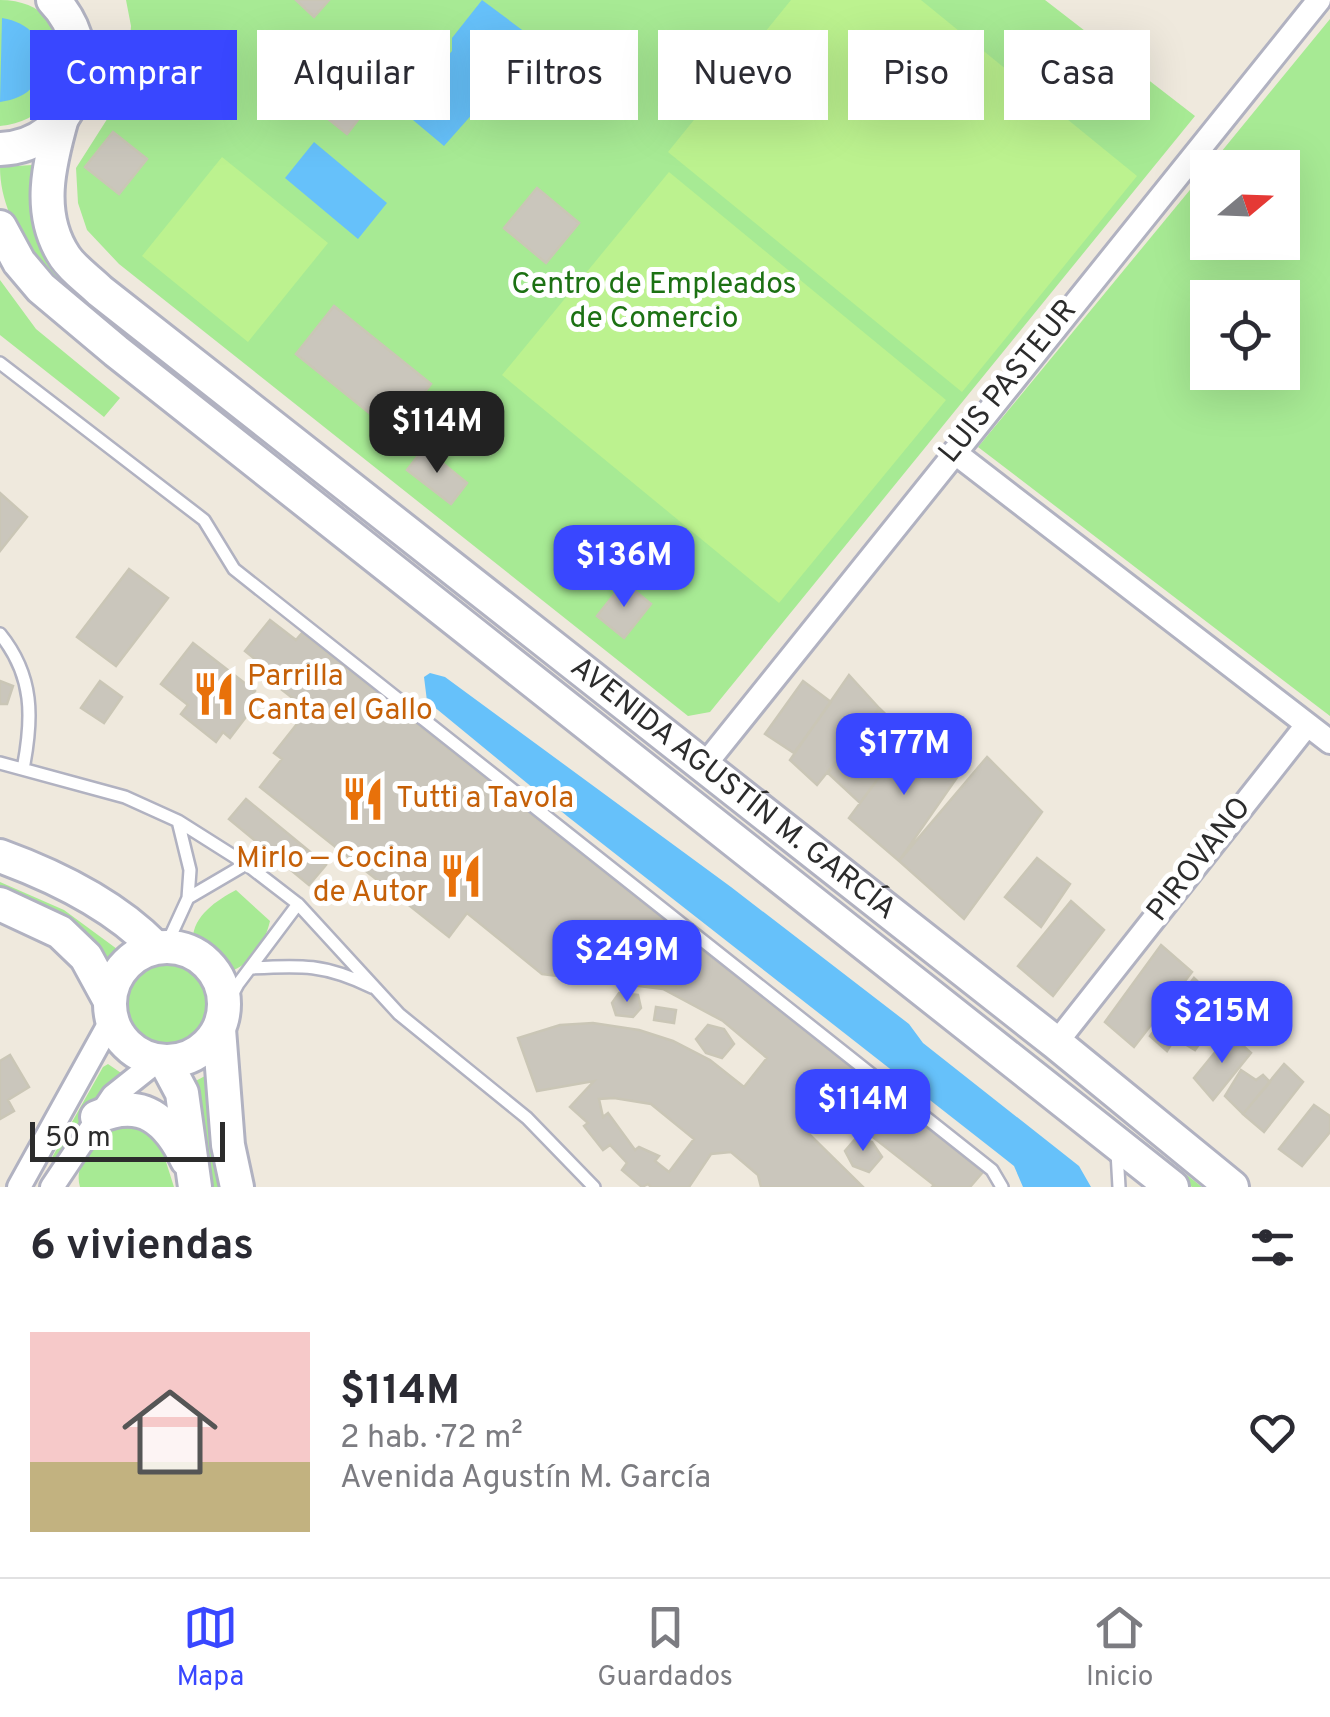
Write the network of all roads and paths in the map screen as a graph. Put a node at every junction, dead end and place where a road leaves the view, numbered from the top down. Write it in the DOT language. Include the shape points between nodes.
graph roads {
  1 [pos="52,0"];
  2 [pos="75,0"];
  3 [pos="1319,0"];
  4 [pos="74,30"];
  5 [pos="77,30"];
  6 [pos="60,120"];
  7 [pos="61,120"];
  8 [pos="0,149"];
  9 [pos="0,227"];
  10 [pos="0,363"];
  11 [pos="954,452"];
  12 [pos="0,634"];
  13 [pos="1308,725"];
  14 [pos="1330,742"];
  15 [pos="0,763"];
  16 [pos="703,767"];
  17 [pos="23,768"];
  18 [pos="178,822"];
  19 [pos="0,856"];
  20 [pos="246,864"];
  21 [pos="188,898"];
  22 [pos="0,904"];
  23 [pos="298,904"];
  24 [pos="161,947"];
  25 [pos="251,968"];
  26 [pos="379,991"];
  27 [pos="111,1010"];
  28 [pos="222,1019"];
  29 [pos="1056,1043"];
  30 [pos="161,1061"];
  31 [pos="98,1117"];
  32 [pos="1118,1144"];
  33 [pos="193,1179"];
  34 [pos="23,1186"];
  35 [pos="52,1187"];
  36 [pos="237,1187"];
  37 [pos="594,1187"];
  38 [pos="1002,1187"];
  39 [pos="1119,1187"];
  40 [pos="1172,1187"];
  41 [pos="1232,1187"];
  1 -- 4 [label="main road"];
  2 -- 5 [label="main road"];
  3 -- 11 [label="street, LUIS PASTEUR"];
  6 -- 8 [label="main road" via="28,143"];
  7 -- 16 [label="main road, AVENIDA AGUSTÍN M. GARCÍA" via="46,200 66,258"];
  9 -- 32 [label="main road, AVENIDA AGUSTÍN M. GARCÍA" via="41,288 116,351"];
  10 -- 38 [label="lane" via="204,520 234,569 992,1170"];
  11 -- 13 [label="street"];
  11 -- 16 [label="street, LUIS PASTEUR"];
  12 -- 17 [label="lane" via="23,670 30,703"];
  13 -- 14 [label="street"];
  13 -- 29 [label="street, PIROVANO"];
  15 -- 17 [label="lane"];
  16 -- 29 [label="main road, AVENIDA AGUSTÍN M. GARCÍA"];
  17 -- 18 [label="lane" via="125,797"];
  18 -- 20 [label="lane"];
  18 -- 21 [label="lane" via="190,870"];
  19 -- 24 [label="main road" via="84,895"];
  20 -- 21 [label="lane"];
  20 -- 23 [label="lane"];
  21 -- 24 [label="lane"];
  22 -- 27 [label="main road" via="60,932 86,957"];
  23 -- 25 [label="lane"];
  23 -- 26 [label="lane"];
  24 -- 27 [label="main road" via="123,966"];
  24 -- 28 [label="main road" via="185,949 215,973 223,991"];
  25 -- 26 [label="lane" via="300,964 345,974"];
  25 -- 28 [label="lane"];
  26 -- 37 [label="lane" via="527,1118"];
  27 -- 30 [label="main road" via="128,1046"];
  27 -- 34 [label="street"];
  28 -- 30 [label="main road" via="197,1053"];
  28 -- 36 [label="main road" via="228,1145"];
  29 -- 41 [label="main road, AVENIDA AGUSTÍN M. GARCÍA"];
  30 -- 31 [label="street" via="114,1096"];
  30 -- 33 [label="main road" via="182,1093"];
  31 -- 33 [label="main road" via="118,1108 161,1122"];
  31 -- 35 [label="street"];
  32 -- 39 [label="lane"];
  32 -- 40 [label="main road, AVENIDA AGUSTÍN M. GARCÍA"];
}
